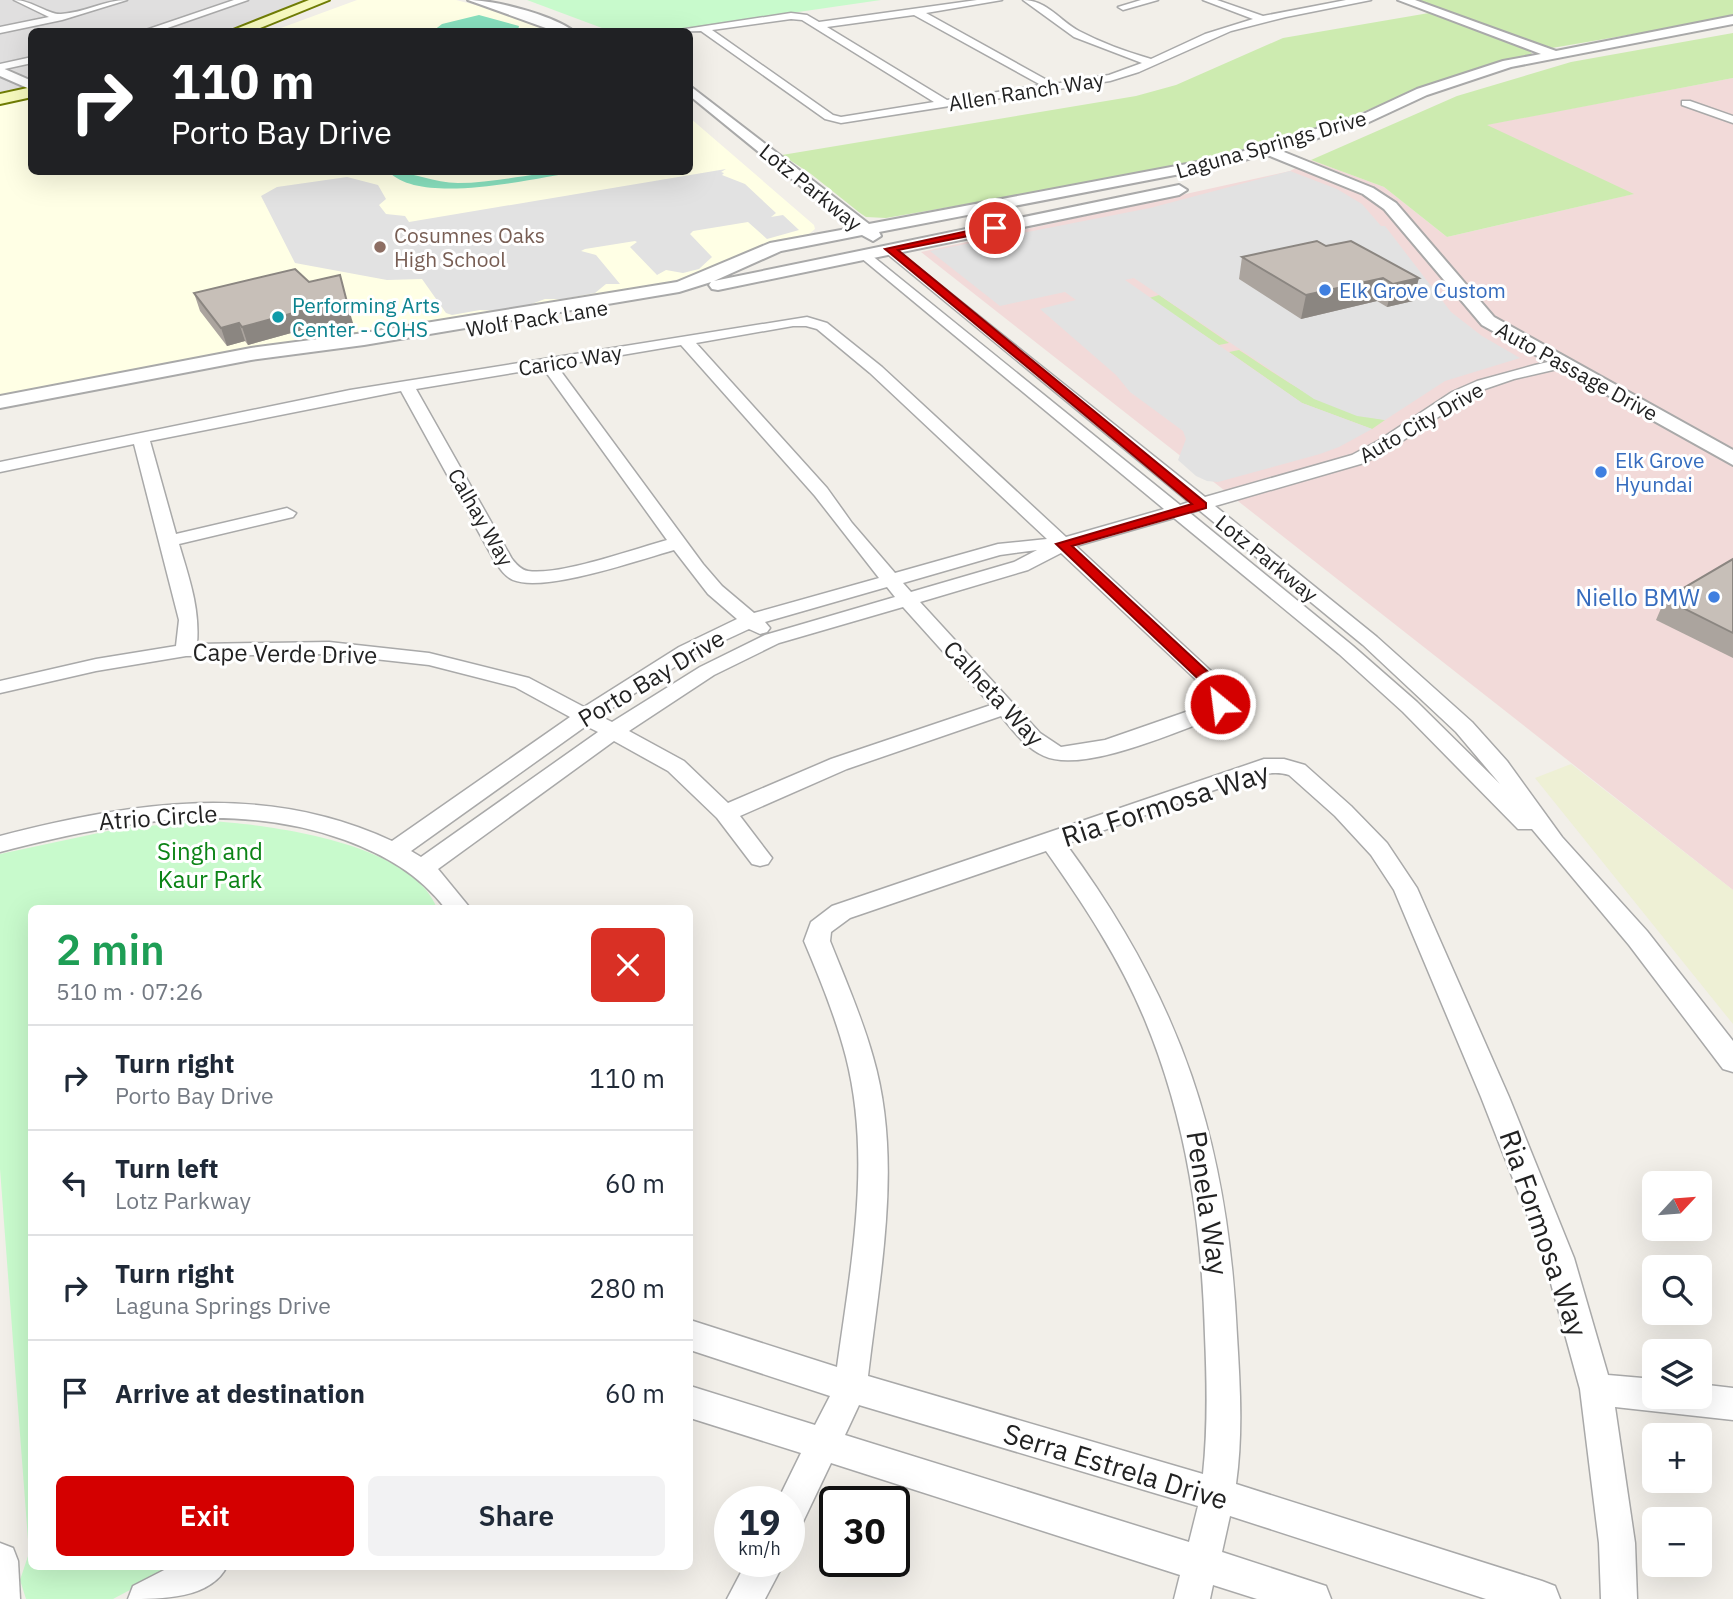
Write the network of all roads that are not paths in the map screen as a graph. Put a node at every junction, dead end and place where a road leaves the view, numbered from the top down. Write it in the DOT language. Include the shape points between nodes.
graph roads {
  1 [pos="19,0"];
  2 [pos="122,0"];
  3 [pos="243,0"];
  4 [pos="322,0"];
  5 [pos="342,0"];
  6 [pos="474,0"];
  7 [pos="500,0"];
  8 [pos="997,0"];
  9 [pos="1028,0"];
  10 [pos="1153,0"];
  11 [pos="1208,0"];
  12 [pos="1366,0"];
  13 [pos="1404,0"];
  14 [pos="1331,2"];
  15 [pos="1123,7"];
  16 [pos="915,11"];
  17 [pos="1355,11"];
  18 [pos="59,18"];
  19 [pos="1262,19"];
  20 [pos="1733,20"];
  21 [pos="820,25"];
  22 [pos="1733,27"];
  23 [pos="157,28"];
  24 [pos="246,28"];
  25 [pos="268,28"];
  26 [pos="559,28"];
  27 [pos="580,28"];
  28 [pos="703,28"];
  29 [pos="0,30"];
  30 [pos="693,30"];
  31 [pos="1558,56"];
  32 [pos="28,61"];
  33 [pos="1151,62"];
  34 [pos="0,69"];
  35 [pos="0,81"];
  36 [pos="1052,87"];
  37 [pos="22,90"];
  38 [pos="693,92"];
  39 [pos="0,99"];
  40 [pos="1686,103"];
  41 [pos="945,104"];
  42 [pos="693,109"];
  43 [pos="1733,120"];
  44 [pos="1266,150"];
  45 [pos="1289,159"];
  46 [pos="1224,178"];
  47 [pos="1199,185"];
  48 [pos="865,230"];
  49 [pos="842,234"];
  50 [pos="890,249"];
  51 [pos="865,254"];
  52 [pos="687,342"];
  53 [pos="548,364"];
  54 [pos="1561,364"];
  55 [pos="406,386"];
  56 [pos="0,402"];
  57 [pos="0,409"];
  58 [pos="141,438"];
  59 [pos="1733,459"];
  60 [pos="0,467"];
  61 [pos="1202,505"];
  62 [pos="1178,512"];
  63 [pos="287,513"];
  64 [pos="169,541"];
  65 [pos="678,543"];
  66 [pos="1062,544"];
  67 [pos="891,579"];
  68 [pos="907,599"];
  69 [pos="751,620"];
  70 [pos="772,639"];
  71 [pos="186,650"];
  72 [pos="0,687"];
  73 [pos="1004,708"];
  74 [pos="587,715"];
  75 [pos="614,731"];
  76 [pos="726,813"];
  77 [pos="1052,841"];
  78 [pos="1554,843"];
  79 [pos="0,844"];
  80 [pos="394,851"];
  81 [pos="760,858"];
  82 [pos="422,868"];
  83 [pos="456,905"];
  84 [pos="1733,1061"];
  85 [pos="693,1336"];
  86 [pos="851,1387"];
  87 [pos="1596,1389"];
  88 [pos="1642,1394"];
  89 [pos="1712,1402"];
  90 [pos="693,1403"];
  91 [pos="1733,1404"];
  92 [pos="822,1445"];
  93 [pos="802,1486"];
  94 [pos="1217,1495"];
  95 [pos="0,1561"];
  96 [pos="1201,1562"];
  97 [pos="201,1570"];
  98 [pos="757,1577"];
  99 [pos="2,1599"];
  100 [pos="146,1599"];
  101 [pos="745,1599"];
  102 [pos="1192,1599"];
  103 [pos="1313,1599"];
  104 [pos="1542,1599"];
  105 [pos="1619,1599"];
  1 -- 18 [label="street"];
  2 -- 18 [label="street"];
  3 -- 23 [label="street"];
  4 -- 24 [label="main road"];
  5 -- 25 [label="main road"];
  6 -- 26 [label="street"];
  7 -- 27 [label="street"];
  8 -- 16 [label="street"];
  9 -- 33 [label="street" via="1077,33"];
  10 -- 15 [label="street"];
  11 -- 19 [label="street"];
  12 -- 14 [label="street, Allen Ranch Way"];
  13 -- 31 [label="street"];
  14 -- 17 [label="street"];
  14 -- 19 [label="street, Allen Ranch Way"];
  16 -- 21 [label="street"];
  16 -- 36 [label="street"];
  18 -- 29 [label="street"];
  19 -- 33 [label="street, Allen Ranch Way"];
  20 -- 31 [label="street, Laguna Springs Drive"];
  21 -- 28 [label="street" via="797,16"];
  21 -- 41 [label="street"];
  22 -- 31 [label="street, Laguna Springs Drive"];
  28 -- 30 [label="street"];
  28 -- 41 [label="street, Allen Ranch Way" via="829,117 852,119"];
  31 -- 44 [label="street, Laguna Springs Drive" via="1508,64 1422,92 1364,119"];
  31 -- 45 [label="street, Laguna Springs Drive" via="1441,93"];
  32 -- 34 [label="street"];
  33 -- 36 [label="street, Allen Ranch Way" via="1110,78"];
  34 -- 37 [label="street"];
  35 -- 37 [label="street"];
  36 -- 41 [label="street, Allen Ranch Way"];
  37 -- 39 [label="main road"];
  38 -- 48 [label="street, Lotz Parkway"];
  40 -- 43 [label="street"];
  42 -- 49 [label="street, Lotz Parkway"];
  44 -- 45 [label="street, Auto Passage Drive"];
  44 -- 48 [label="street, Laguna Springs Drive" via="1152,177"];
  45 -- 46 [label="street, Laguna Springs Drive"];
  45 -- 54 [label="street, Auto Passage Drive" via="1368,191 1390,206 1488,321"];
  47 -- 50 [label="street, Laguna Springs Drive"];
  48 -- 49 [label="street, Laguna Springs Drive"];
  48 -- 50 [label="street, Lotz Parkway"];
  49 -- 51 [label="street, Lotz Parkway"];
  49 -- 56 [label="street, Wolf Pack Lane" via="767,249 699,281 666,290 251,354"];
  50 -- 51 [label="street, Laguna Springs Drive"];
  50 -- 61 [label="street, Lotz Parkway"];
  51 -- 57 [label="street, Wolf Pack Lane" via="628,304 255,360"];
  51 -- 62 [label="street, Lotz Parkway"];
  52 -- 53 [label="street, Carico Way"];
  52 -- 66 [label="street, Carico Way" via="807,321 822,326 876,370"];
  52 -- 67 [label="street" via="821,492"];
  53 -- 55 [label="street, Carico Way"];
  53 -- 65 [label="street"];
  54 -- 59 [label="street, Auto Passage Drive"];
  54 -- 61 [label="street, Auto City Drive" via="1480,384 1358,460"];
  55 -- 58 [label="street, Carico Way"];
  55 -- 65 [label="street, Calhay Way" via="514,573 553,575"];
  58 -- 60 [label="street, Carico Way"];
  58 -- 64 [label="street"];
  61 -- 62 [label="street, Porto Bay Drive"];
  61 -- 78 [label="street, Lotz Parkway" via="1370,641 1464,727 1499,766"];
  62 -- 66 [label="street, Porto Bay Drive"];
  62 -- 78 [label="street, Lotz Parkway" via="1346,650 1529,826"];
  63 -- 64 [label="street"];
  64 -- 71 [label="street" via="189,620"];
  65 -- 69 [label="street" via="715,590"];
  66 -- 67 [label="street, Porto Bay Drive" via="998,550"];
  66 -- 68 [label="street, Porto Bay Drive" via="1021,566"];
  66 -- 73 [label="street, Calheta Way" via="1216,687 1222,696 1220,704 1212,711 1076,755 1046,749"];
  67 -- 68 [label="street, Calheta Way"];
  67 -- 69 [label="street, Porto Bay Drive"];
  68 -- 70 [label="street, Porto Bay Drive"];
  68 -- 73 [label="street, Calheta Way"];
  69 -- 70 [label="street"];
  69 -- 74 [label="street, Porto Bay Drive" via="686,651"];
  70 -- 75 [label="street, Porto Bay Drive" via="707,671"];
  71 -- 72 [label="street, Cape Verde Drive"];
  71 -- 74 [label="street, Cape Verde Drive" via="329,648 429,659 522,682"];
  73 -- 76 [label="street" via="839,764"];
  74 -- 75 [label="street, Cape Verde Drive"];
  74 -- 80 [label="street, Porto Bay Drive"];
  75 -- 76 [label="street, Cape Verde Drive" via="676,766"];
  75 -- 82 [label="street, Porto Bay Drive"];
  76 -- 81 [label="street, Cape Verde Drive"];
  77 -- 86 [label="street, Ria Formosa Way" via="842,912 820,928 817,941 860,1058 869,1110 874,1199"];
  77 -- 87 [label="street, Ria Formosa Way" via="1264,766 1297,770 1343,811 1379,849 1405,888 1559,1258"];
  77 -- 94 [label="street, Penela Way" via="1109,920 1145,988 1196,1124 1211,1196 1222,1291 1223,1400"];
  78 -- 84 [label="street, Lotz Parkway" via="1639,938"];
  79 -- 80 [label="street, Atrio Circle" via="83,822 186,810 275,814 353,833"];
  80 -- 82 [label="street, Atrio Circle"];
  82 -- 83 [label="street, Atrio Circle"];
  85 -- 86 [label="street, Serra Estrela Drive"];
  86 -- 92 [label="street, Ria Formosa Way"];
  86 -- 94 [label="street, Serra Estrela Drive"];
  87 -- 88 [label="street"];
  87 -- 105 [label="street, Ria Formosa Way" via="1617,1543"];
  89 -- 91 [label="street"];
  90 -- 92 [label="street"];
  92 -- 93 [label="street, Ria Formosa Way"];
  92 -- 96 [label="street"];
  94 -- 96 [label="street, Penela Way"];
  94 -- 104 [label="street, Serra Estrela Drive"];
  95 -- 99 [label="street"];
  96 -- 102 [label="street, Penela Way"];
  96 -- 103 [label="street"];
  97 -- 100 [label="street"];
  98 -- 101 [label="street"];
}
